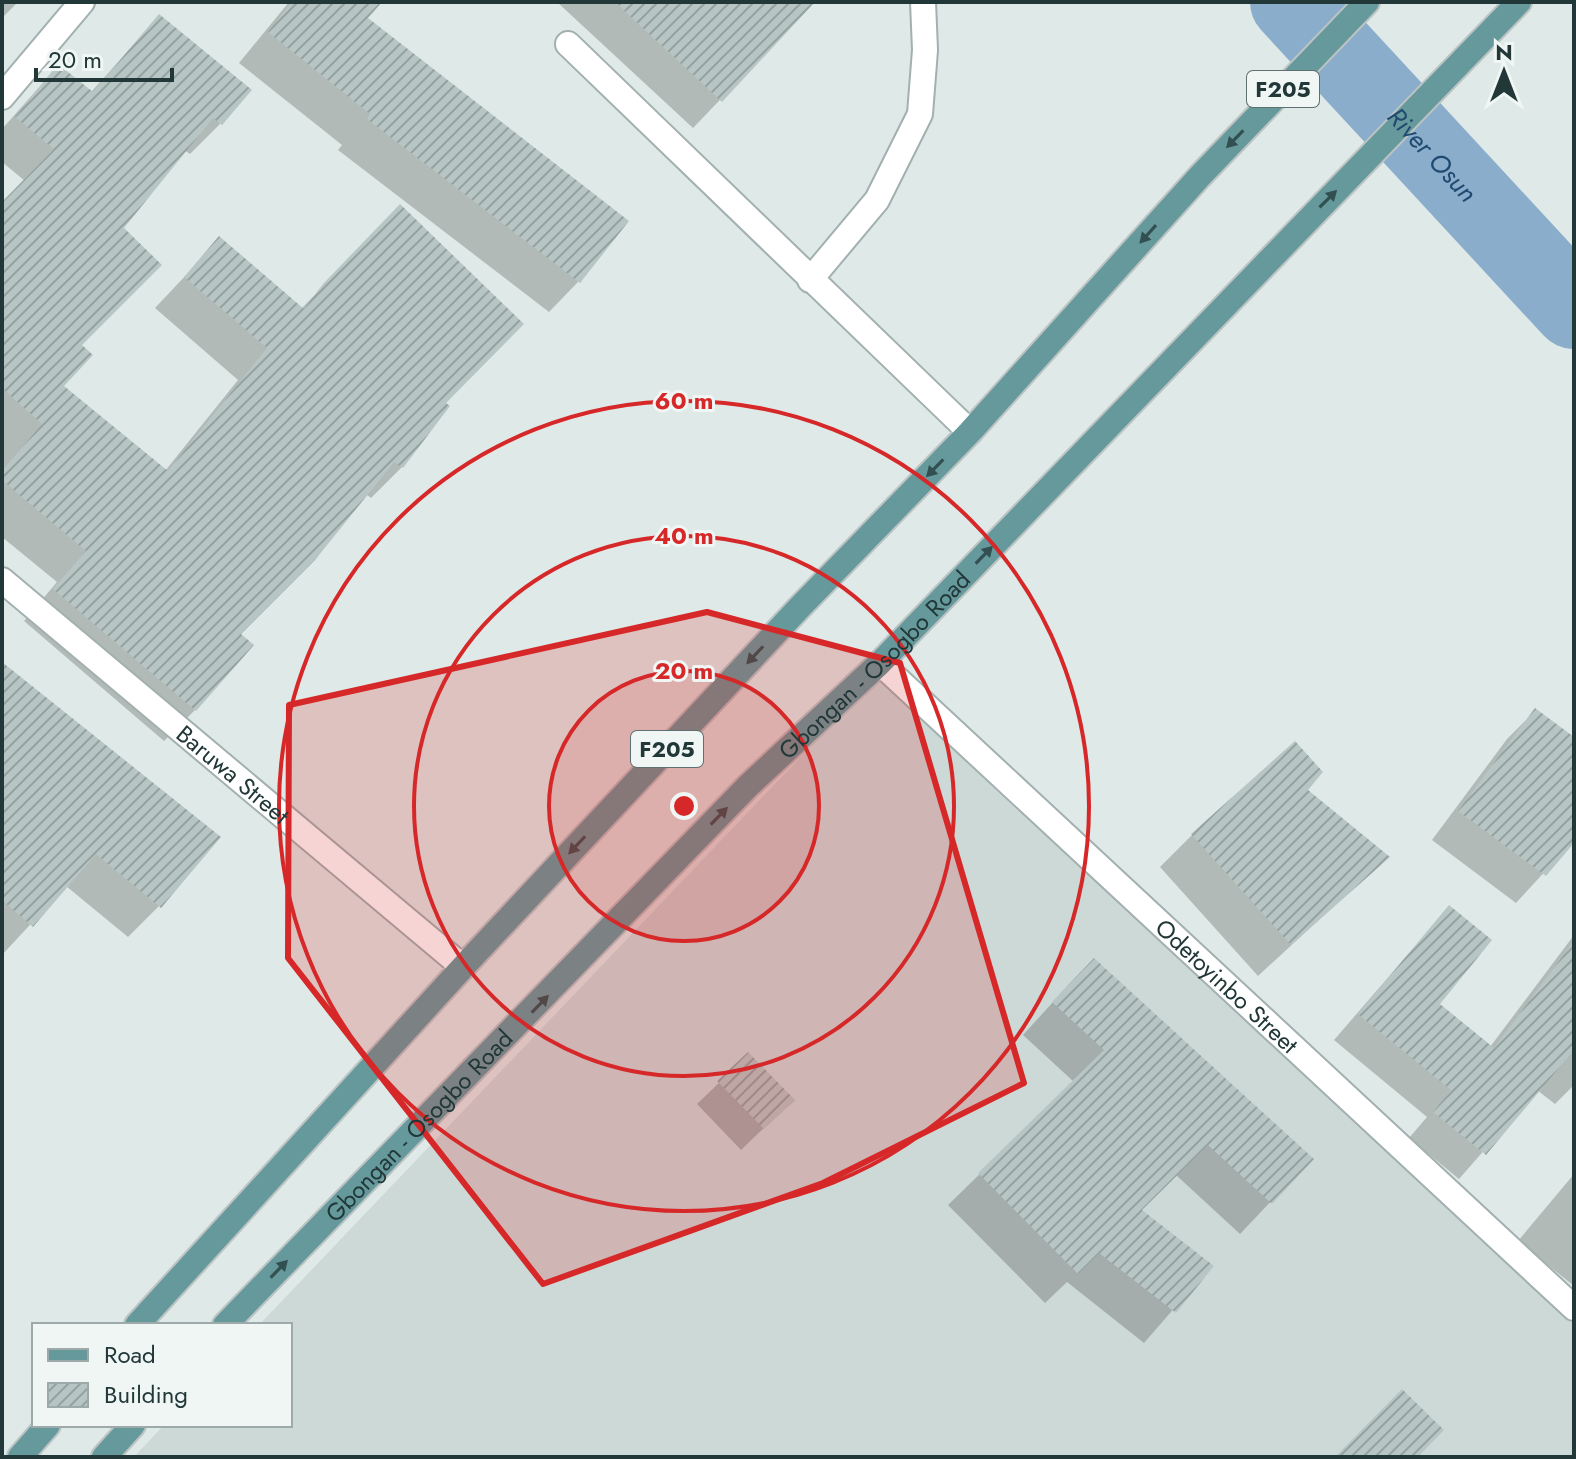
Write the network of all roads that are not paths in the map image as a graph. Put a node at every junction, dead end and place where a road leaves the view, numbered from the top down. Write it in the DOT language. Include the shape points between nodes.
graph roads {
  1 [pos="82,2"];
  2 [pos="923,2"];
  3 [pos="1367,2"];
  4 [pos="1519,2"];
  5 [pos="568,44"];
  6 [pos="2,97"];
  7 [pos="810,280"];
  8 [pos="970,432"];
  9 [pos="2,580"];
  10 [pos="880,663"];
  11 [pos="463,967"];
  12 [pos="1574,1308"];
  13 [pos="139,1323"];
  14 [pos="227,1323"];
  15 [pos="46,1427"];
  16 [pos="131,1427"];
  17 [pos="20,1457"];
  18 [pos="104,1457"];
  1 -- 6 [label="street"];
  2 -- 7 [label="street" via="920,114 877,200"];
  3 -- 8 [label="main road, F205, one-way" via="1200,176"];
  10 -- 4 [label="main road, Gbongan - Osogbo Road, one-way"];
  5 -- 7 [label="street"];
  7 -- 8 [label="street"];
  8 -- 11 [label="main road, F205, one-way"];
  9 -- 11 [label="street, Baruwa Street"];
  10 -- 12 [label="street, Odetoyinbo Street"];
  14 -- 10 [label="main road, Gbongan - Osogbo Road, one-way" via="748,786"];
  11 -- 13 [label="main road, F205"];
  15 -- 17 [label="main road"];
  16 -- 18 [label="main road"];
}
